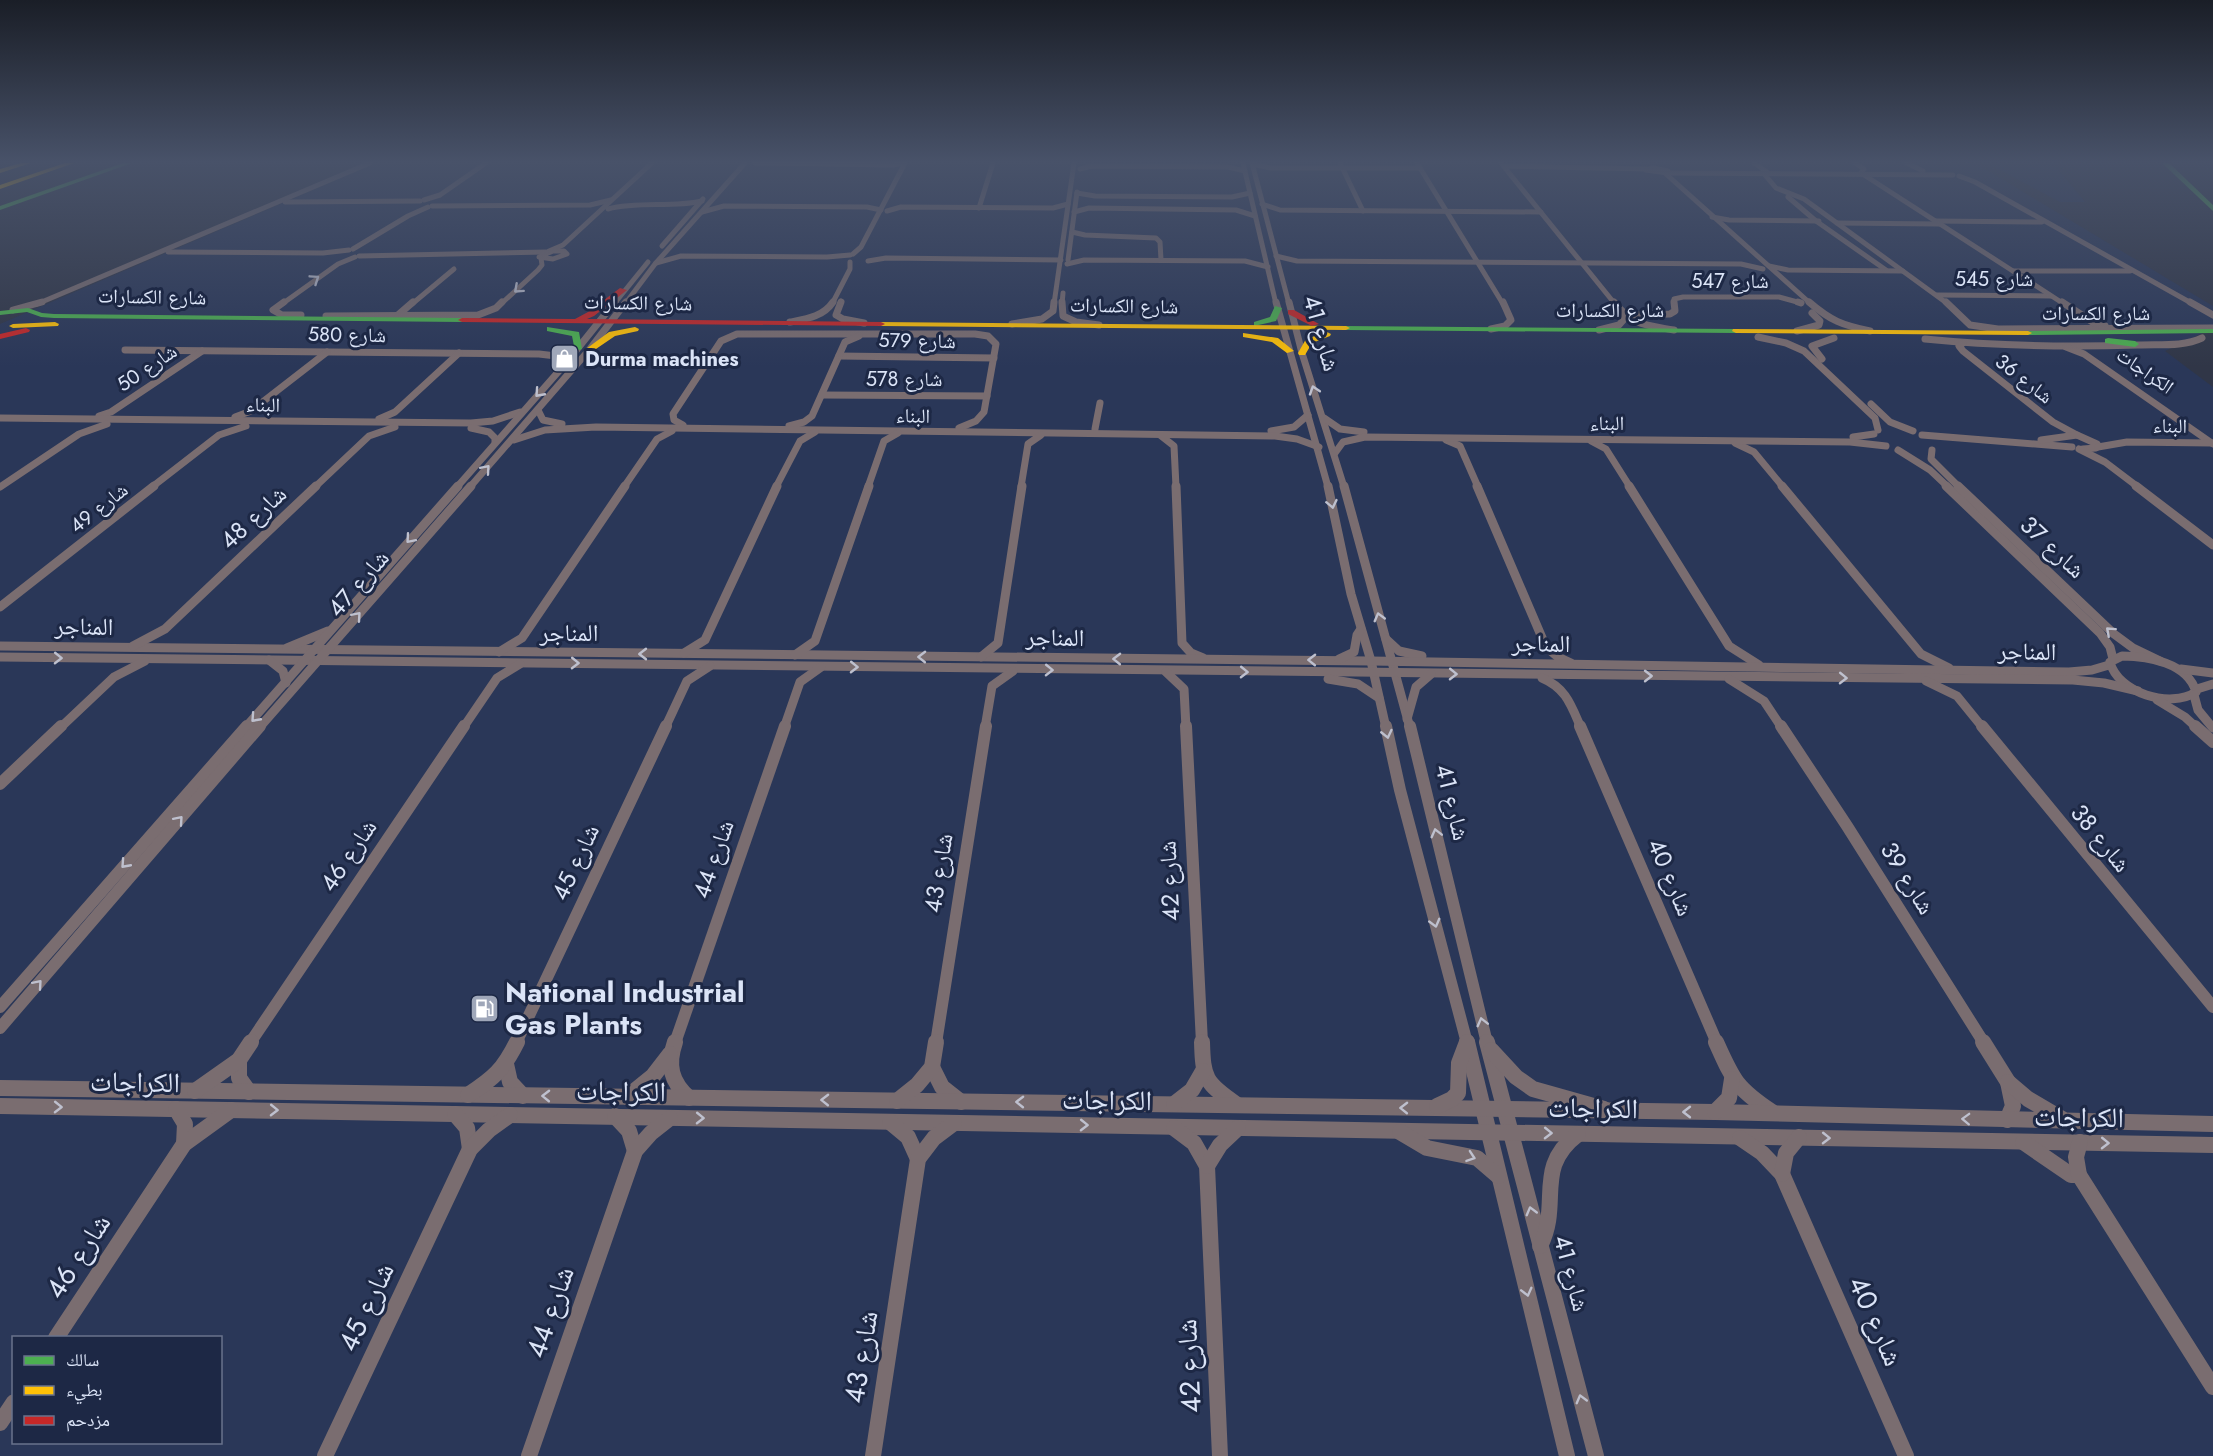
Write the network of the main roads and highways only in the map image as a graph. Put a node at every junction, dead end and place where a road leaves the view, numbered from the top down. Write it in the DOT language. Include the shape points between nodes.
graph roads {
  1 [pos="623,290"];
  2 [pos="620,309"];
  3 [pos="6,312"];
  4 [pos="34,313"];
  5 [pos="362,315"];
  6 [pos="400,317"];
  7 [pos="568,321"];
  8 [pos="674,322"];
  9 [pos="57,324"];
  10 [pos="601,325"];
  11 [pos="6,327"];
  12 [pos="538,327"];
  13 [pos="1239,327"];
  14 [pos="641,328"];
  15 [pos="1368,328"];
  16 [pos="2182,328"];
  17 [pos="904,330"];
  18 [pos="1290,331"];
  19 [pos="2094,331"];
  20 [pos="1222,333"];
  21 [pos="2154,333"];
  22 [pos="927,334"];
  23 [pos="1327,334"];
  24 [pos="2210,334"];
  25 [pos="0,336"];
  26 [pos="2135,344"];
  1 -- 7 [label="main road" via="593,314"];
  2 -- 8 [label="main road" via="632,318"];
  3 -- 4 [label="main road, شارع الكسارات"];
  4 -- 6 [label="main road, شارع الكسارات"];
  4 -- 11 [label="main road, شارع الكسارات" via="27,321"];
  5 -- 6 [label="main road"];
  6 -- 7 [label="main road, شارع الكسارات"];
  7 -- 10 [label="main road, شارع الكسارات"];
  8 -- 10 [label="main road, شارع الكسارات"];
  8 -- 13 [label="main road, شارع الكسارات" via="785,323 867,329 1009,324"];
  9 -- 11 [label="main road, شارع الكسارات"];
  9 -- 12 [label="main road, شارع الكسارات"];
  9 -- 25 [label="main road"];
  10 -- 12 [label="main road, شارع الكسارات"];
  10 -- 14 [label="main road, شارع الكسارات"];
  12 -- 14 [label="main road" via="576,334 584,349 612,333"];
  13 -- 15 [label="main road" via="1269,321 1285,310 1309,323"];
  13 -- 18 [label="main road, شارع الكسارات"];
  14 -- 17 [label="main road, شارع الكسارات"];
  15 -- 18 [label="main road, شارع الكسارات"];
  15 -- 21 [label="main road, شارع الكسارات"];
  16 -- 21 [label="main road"];
  17 -- 20 [label="main road, شارع الكسارات"];
  17 -- 22 [label="main road"];
  18 -- 20 [label="main road, شارع الكسارات"];
  18 -- 23 [label="main road, شارع الكسارات"];
  19 -- 23 [label="main road, شارع الكسارات" via="1925,339"];
  19 -- 24 [label="main road, شارع الكسارات"];
  19 -- 26 [label="main road"];
  20 -- 23 [label="main road" via="1270,339 1296,352"];
  21 -- 24 [label="main road, شارع الكسارات"];
}
